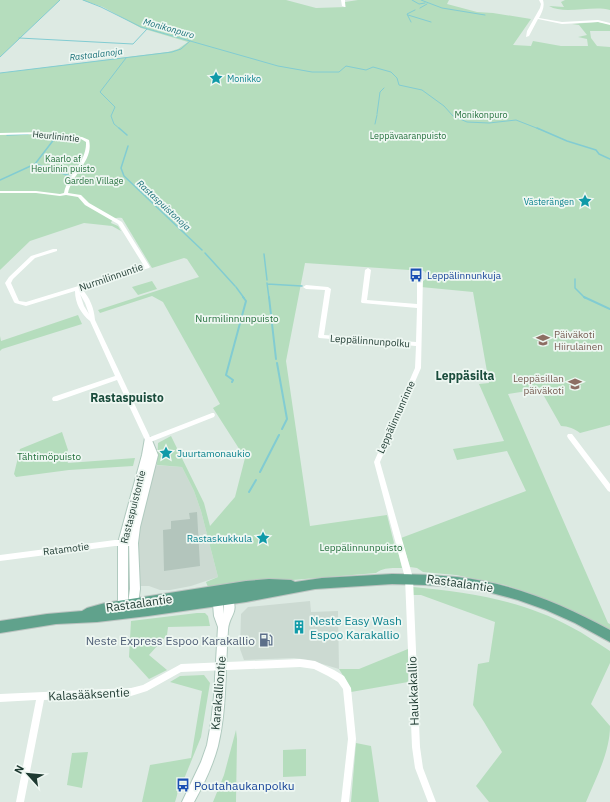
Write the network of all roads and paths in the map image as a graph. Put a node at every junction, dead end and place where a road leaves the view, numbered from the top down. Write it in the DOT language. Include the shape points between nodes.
graph roads {
  1 [pos="541,0"];
  2 [pos="343,1"];
  3 [pos="348,1"];
  4 [pos="344,6"];
  5 [pos="536,18"];
  6 [pos="610,24"];
  7 [pos="527,36"];
  8 [pos="0,134"];
  9 [pos="0,192"];
  10 [pos="66,194"];
  11 [pos="55,250"];
  12 [pos="368,270"];
  13 [pos="420,277"];
  14 [pos="306,287"];
  15 [pos="78,289"];
  16 [pos="418,306"];
  17 [pos="418,344"];
  18 [pos="119,377"];
  19 [pos="55,399"];
  20 [pos="212,415"];
  21 [pos="570,436"];
  22 [pos="148,440"];
  23 [pos="610,489"];
  24 [pos="128,543"];
  25 [pos="0,558"];
  26 [pos="409,578"];
  27 [pos="224,597"];
  28 [pos="128,607"];
  29 [pos="0,627"];
  30 [pos="610,636"];
  31 [pos="221,666"];
  32 [pos="41,696"];
  33 [pos="0,698"];
  34 [pos="20,802"];
  35 [pos="188,802"];
  36 [pos="344,802"];
  37 [pos="432,802"];
  1 -- 5 [label="street" via="544,7"];
  2 -- 3 [label="street"];
  2 -- 4 [label="street"];
  5 -- 6 [label="street" via="562,23 598,21"];
  5 -- 7 [label="street"];
  8 -- 10 [label="street, Heurlinintie" via="43,133 88,141 83,162 71,179"];
  9 -- 10 [label="street"];
  10 -- 15 [label="street, Nurmilinnuntie" via="78,196 123,225 147,267"];
  11 -- 15 [label="street, Nurmilinnuntie" via="33,257 9,283 17,302 26,304"];
  12 -- 16 [label="street" via="364,302"];
  13 -- 16 [label="street, Leppälinnunrinne"];
  14 -- 17 [label="street, Leppälinnunpolku" via="328,289 321,337"];
  15 -- 18 [label="street" via="77,294 86,316 92,320"];
  16 -- 17 [label="street, Leppälinnunrinne"];
  17 -- 26 [label="street, Leppälinnunrinne" via="417,370 377,462"];
  18 -- 19 [label="street"];
  18 -- 22 [label="street"];
  20 -- 22 [label="street"];
  21 -- 23 [label="street"];
  22 -- 24 [label="street, Rastaspuistontie"];
  24 -- 25 [label="street, Ratamotie"];
  24 -- 28 [label="street, Rastaspuistontie"];
  26 -- 27 [label="main road, Rastaalantie" via="301,586 282,591"];
  26 -- 30 [label="main road, Rastaalantie" via="453,580 509,592 558,609"];
  26 -- 37 [label="street, Haukkakallio" via="416,747 420,768"];
  27 -- 28 [label="main road, Rastaalantie"];
  27 -- 31 [label="street, Karakalliontie" via="228,618 223,627"];
  28 -- 29 [label="main road, Rastaalantie" via="100,616"];
  31 -- 32 [label="street, Kalasääksentie" via="181,668 168,673 142,690 131,692"];
  31 -- 35 [label="street, Karakalliontie" via="218,717 214,737 204,770"];
  31 -- 36 [label="street, Kalasääksentie" via="309,663 345,683 349,697 352,739"];
  32 -- 33 [label="street, Kalasääksentie"];
  32 -- 34 [label="street"];
}
